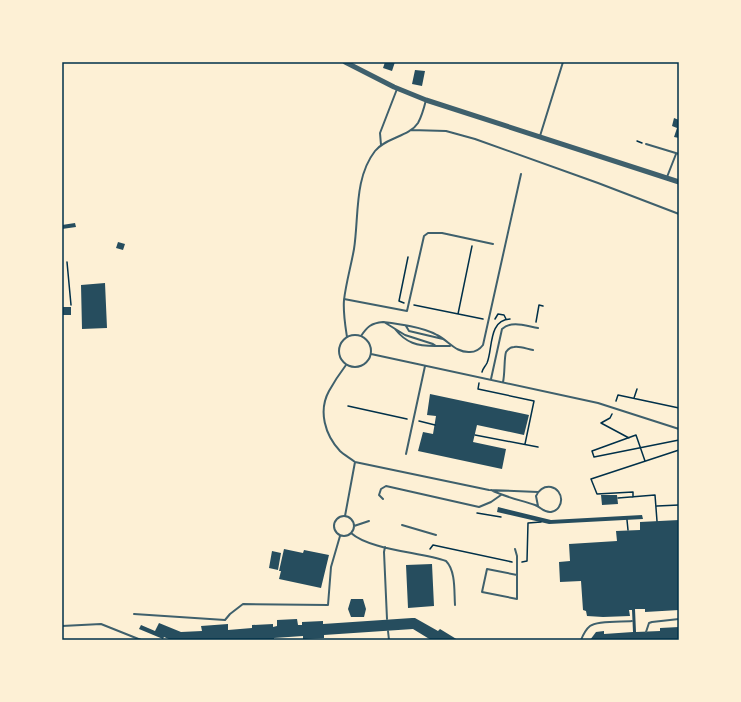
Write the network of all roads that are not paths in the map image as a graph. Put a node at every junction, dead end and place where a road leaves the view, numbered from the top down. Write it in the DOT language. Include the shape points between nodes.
graph roads {
  1 [pos="346,62"];
  2 [pos="563,62"];
  3 [pos="398,88"];
  4 [pos="426,100"];
  5 [pos="411,130"];
  6 [pos="540,137"];
  7 [pos="646,144"];
  8 [pos="381,145"];
  9 [pos="678,154"];
  10 [pos="521,174"];
  11 [pos="667,178"];
  12 [pos="679,182"];
  13 [pos="679,214"];
  14 [pos="493,244"];
  15 [pos="344,299"];
  16 [pos="382,322"];
  17 [pos="406,326"];
  18 [pos="393,327"];
  19 [pos="538,328"];
  20 [pos="347,336"];
  21 [pos="360,336"];
  22 [pos="444,340"];
  23 [pos="436,346"];
  24 [pos="451,346"];
  25 [pos="533,350"];
  26 [pos="371,354"];
  27 [pos="346,365"];
  28 [pos="425,366"];
  29 [pos="491,379"];
  30 [pos="503,382"];
  31 [pos="679,429"];
  32 [pos="406,454"];
  33 [pos="355,462"];
  34 [pos="489,490"];
  35 [pos="538,492"];
  36 [pos="501,495"];
  37 [pos="383,499"];
  38 [pos="538,506"];
  39 [pos="345,516"];
  40 [pos="369,521"];
  41 [pos="402,525"];
  42 [pos="354,526"];
  43 [pos="351,533"];
  44 [pos="436,535"];
  45 [pos="340,536"];
  46 [pos="384,547"];
  47 [pos="515,549"];
  48 [pos="517,575"];
  49 [pos="455,605"];
  50 [pos="134,614"];
  51 [pos="388,619"];
  52 [pos="679,619"];
  53 [pos="632,621"];
  54 [pos="62,626"];
  55 [pos="388,631"];
  56 [pos="646,632"];
  57 [pos="141,640"];
  58 [pos="389,640"];
  59 [pos="581,640"];
  1 -- 3 [label="street"];
  2 -- 6 [label="lane"];
  3 -- 4 [label="street"];
  3 -- 8 [label="lane" via="380,133"];
  4 -- 5 [label="lane" via="421,116"];
  4 -- 6 [label="street"];
  5 -- 8 [label="lane"];
  5 -- 13 [label="lane" via="446,131 475,139"];
  6 -- 11 [label="street"];
  7 -- 9 [label="lane"];
  8 -- 15 [label="lane" via="369,159 360,186 354,249"];
  9 -- 11 [label="lane"];
  10 -- 24 [label="lane" via="484,345 470,352"];
  11 -- 12 [label="street"];
  14 -- 15 [label="lane" via="434,232 424,236 407,311"];
  15 -- 20 [label="lane"];
  16 -- 17 [label="lane"];
  16 -- 18 [label="lane"];
  16 -- 21 [label="lane" via="368,325"];
  17 -- 22 [label="lane" via="438,335"];
  17 -- 22 [label="lane" via="409,331"];
  18 -- 23 [label="lane" via="405,335"];
  18 -- 23 [label="lane" via="408,342"];
  19 -- 29 [label="lane" via="509,324 502,329"];
  20 -- 21 [label="lane"];
  20 -- 27 [label="lane" via="340,343 339,353"];
  21 -- 26 [label="lane" via="368,341"];
  22 -- 24 [label="lane"];
  23 -- 24 [label="lane"];
  25 -- 30 [label="lane" via="517,347 508,349"];
  26 -- 27 [label="lane" via="364,365"];
  26 -- 28 [label="lane"];
  27 -- 33 [label="lane" via="328,392 324,405 324,419 328,435 340,451"];
  28 -- 29 [label="lane"];
  28 -- 32 [label="lane"];
  29 -- 30 [label="lane"];
  30 -- 31 [label="lane" via="598,402"];
  33 -- 34 [label="lane"];
  33 -- 39 [label="lane"];
  34 -- 35 [label="lane"];
  34 -- 36 [label="lane"];
  35 -- 38 [label="lane"];
  35 -- 38 [label="lane" via="550,487 558,491 561,498 559,507 553,512 545,512"];
  36 -- 37 [label="lane" via="479,506 386,486 381,488 379,494"];
  36 -- 38 [label="lane"];
  39 -- 42 [label="lane" via="351,519"];
  39 -- 45 [label="lane" via="336,519 333,525 335,532"];
  40 -- 42 [label="lane"];
  41 -- 44 [label="lane"];
  42 -- 43 [label="lane"];
  43 -- 45 [label="lane"];
  43 -- 46 [label="lane" via="357,538"];
  45 -- 50 [label="lane" via="331,567 328,605 243,604 225,620"];
  46 -- 49 [label="lane" via="446,561 452,572"];
  46 -- 51 [label="lane"];
  47 -- 48 [label="lane"];
  48 -- 48 [label="lane" via="517,599 482,592 488,569"];
  52 -- 56 [label="lane" via="649,623"];
  53 -- 59 [label="lane" via="597,623 586,631"];
  54 -- 57 [label="lane" via="101,624"];
  55 -- 58 [label="lane"];
}
